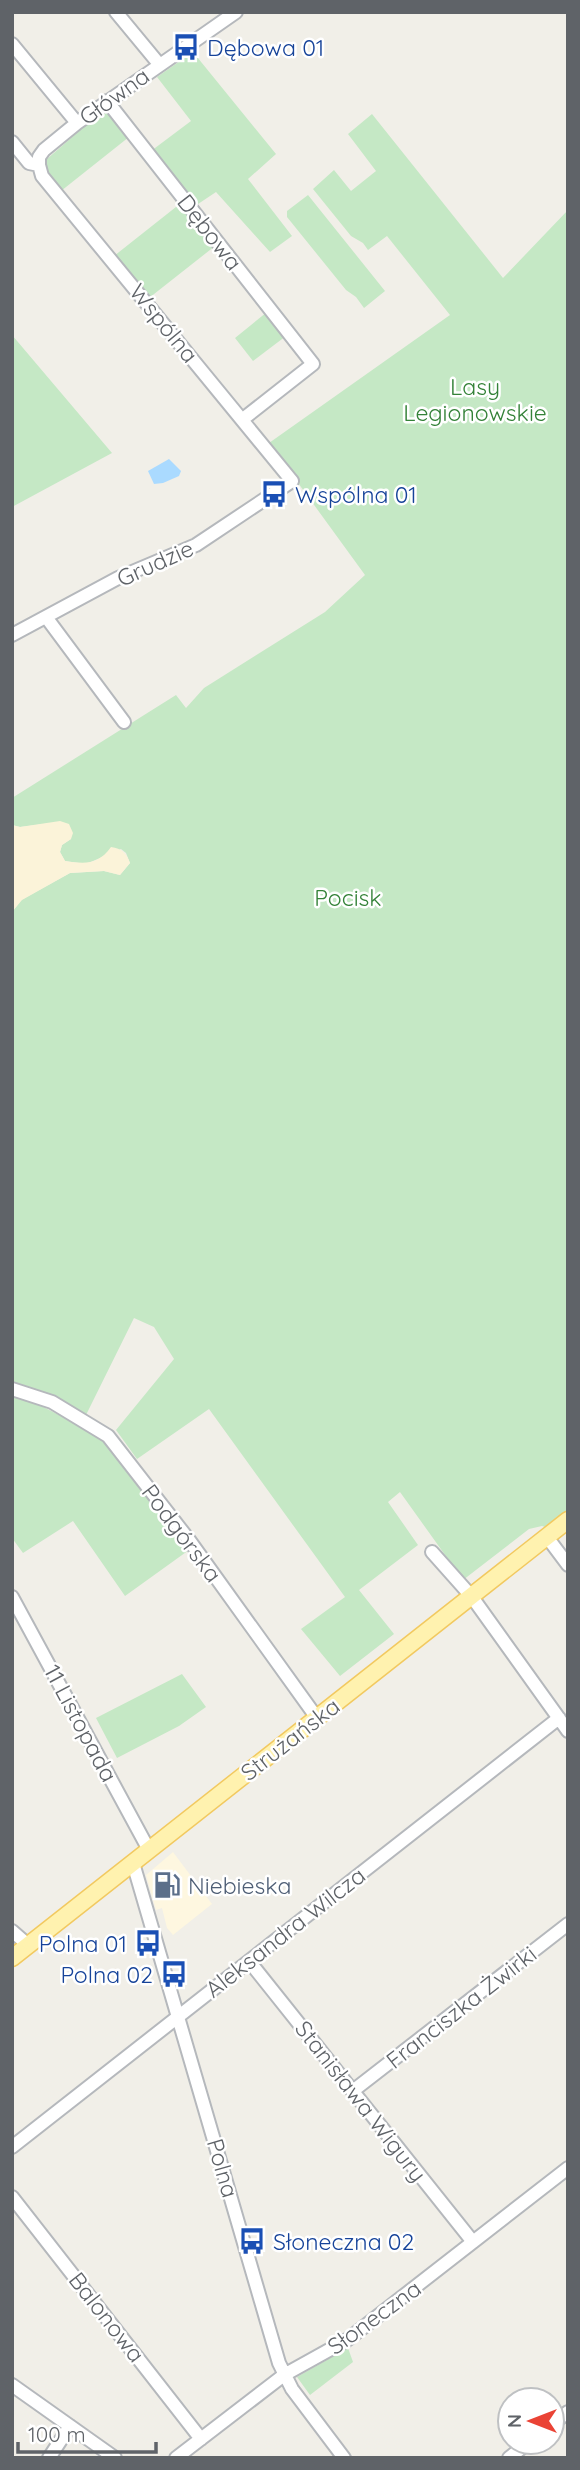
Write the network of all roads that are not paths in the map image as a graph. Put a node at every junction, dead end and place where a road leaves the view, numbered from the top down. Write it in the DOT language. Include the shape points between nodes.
graph roads {
  1 [pos="116,12"];
  2 [pos="236,12"];
  3 [pos="218,17"];
  4 [pos="12,44"];
  5 [pos="159,64"];
  6 [pos="107,101"];
  7 [pos="77,123"];
  8 [pos="12,142"];
  9 [pos="39,165"];
  10 [pos="243,419"];
  11 [pos="292,481"];
  12 [pos="46,617"];
  13 [pos="12,635"];
  14 [pos="124,722"];
  15 [pos="12,1389"];
  16 [pos="568,1520"];
  17 [pos="547,1536"];
  18 [pos="432,1552"];
  19 [pos="568,1565"];
  20 [pos="12,1597"];
  21 [pos="472,1597"];
  22 [pos="317,1718"];
  23 [pos="559,1718"];
  24 [pos="568,1731"];
  25 [pos="149,1850"];
  26 [pos="133,1863"];
  27 [pos="568,1924"];
  28 [pos="12,1931"];
  29 [pos="28,1945"];
  30 [pos="12,1958"];
  31 [pos="249,1961"];
  32 [pos="179,2015"];
  33 [pos="354,2090"];
  34 [pos="12,2147"];
  35 [pos="568,2168"];
  36 [pos="12,2197"];
  37 [pos="473,2242"];
  38 [pos="284,2375"];
  39 [pos="12,2385"];
  40 [pos="70,2426"];
  41 [pos="201,2439"];
  42 [pos="49,2458"];
  43 [pos="115,2458"];
  44 [pos="176,2458"];
  45 [pos="344,2458"];
  1 -- 5 [label="street"];
  2 -- 3 [label="street, Główna"];
  3 -- 5 [label="street, Główna"];
  4 -- 7 [label="street"];
  5 -- 6 [label="street, Główna"];
  6 -- 7 [label="street, Główna"];
  6 -- 10 [label="street, Dębowa" via="313,364"];
  7 -- 9 [label="street, Główna" via="44,150"];
  8 -- 9 [label="street" via="29,163"];
  9 -- 10 [label="street, Wspólna" via="43,176"];
  10 -- 11 [label="street, Wspólna"];
  11 -- 12 [label="street, Grudzie" via="196,545 118,578"];
  12 -- 13 [label="street, Grudzie"];
  12 -- 14 [label="street"];
  15 -- 22 [label="street, Podgórska" via="52,1402 108,1436"];
  16 -- 17 [label="main road, Strużańska"];
  17 -- 19 [label="street"];
  17 -- 21 [label="main road, Strużańska"];
  18 -- 21 [label="street"];
  20 -- 25 [label="street, 11 Listopada"];
  21 -- 22 [label="main road, Strużańska"];
  21 -- 23 [label="street"];
  22 -- 25 [label="main road, Strużańska"];
  23 -- 24 [label="street"];
  23 -- 31 [label="street, Aleksandra Wilcza"];
  25 -- 26 [label="main road, Strużańska"];
  26 -- 29 [label="main road, Strużańska"];
  26 -- 32 [label="street, Polna"];
  27 -- 33 [label="street, Franciszka Żwirki"];
  28 -- 29 [label="street"];
  29 -- 30 [label="main road, Strużańska"];
  31 -- 32 [label="street, Aleksandra Wilcza"];
  31 -- 33 [label="street, Stanisława Wigury"];
  32 -- 34 [label="street, Aleksandra Wilcza"];
  32 -- 38 [label="street, Polna"];
  33 -- 37 [label="street, Stanisława Wigury"];
  35 -- 37 [label="street, Słoneczna"];
  36 -- 41 [label="street, Balonowa"];
  37 -- 38 [label="street, Słoneczna" via="341,2345"];
  38 -- 41 [label="street, Słoneczna"];
  38 -- 45 [label="street, Polna"];
  39 -- 40 [label="street"];
  40 -- 42 [label="street"];
  40 -- 43 [label="street"];
  41 -- 44 [label="street, Słoneczna"];
}
